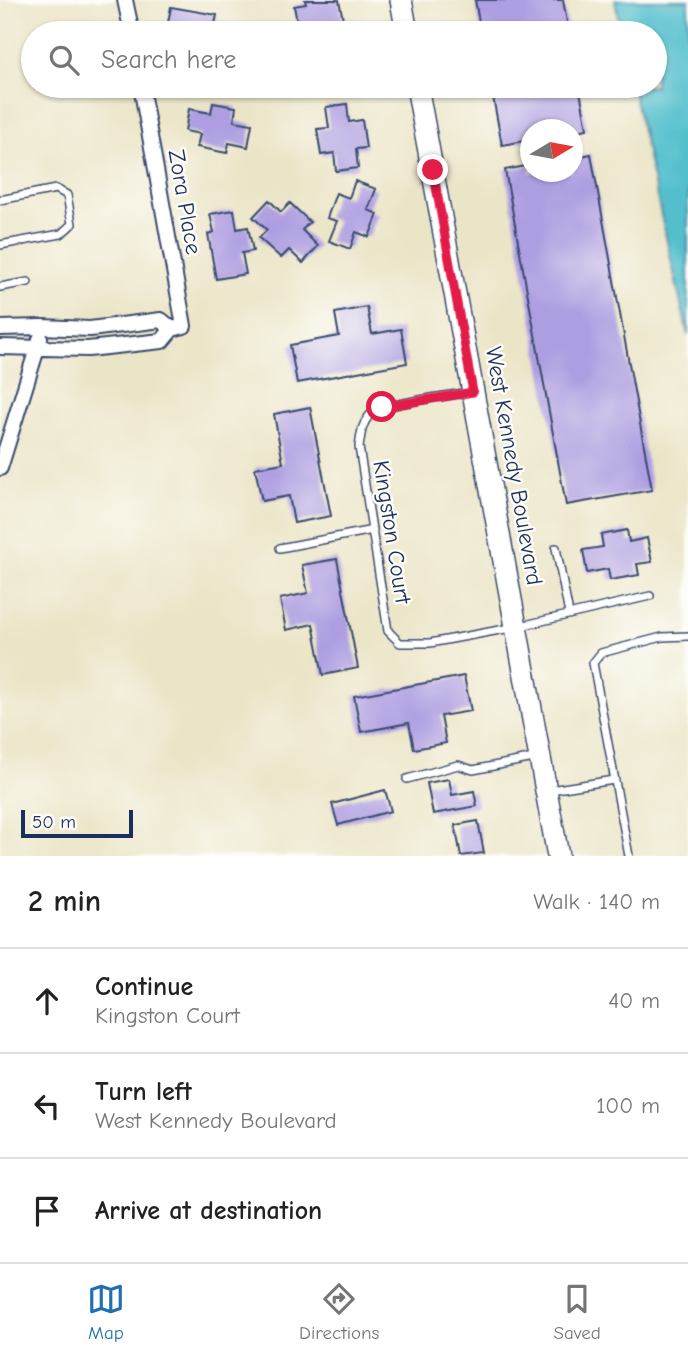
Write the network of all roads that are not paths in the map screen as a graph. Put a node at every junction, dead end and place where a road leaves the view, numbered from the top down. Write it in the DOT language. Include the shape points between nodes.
graph roads {
  1 [pos="125,0"];
  2 [pos="401,0"];
  3 [pos="129,21"];
  4 [pos="405,21"];
  5 [pos="143,98"];
  6 [pos="419,98"];
  7 [pos="0,200"];
  8 [pos="0,245"];
  9 [pos="28,282"];
  10 [pos="0,287"];
  11 [pos="42,327"];
  12 [pos="0,328"];
  13 [pos="178,328"];
  14 [pos="0,347"];
  15 [pos="38,347"];
  16 [pos="473,392"];
  17 [pos="3,449"];
  18 [pos="0,468"];
  19 [pos="373,530"];
  20 [pos="280,548"];
  21 [pos="556,548"];
  22 [pos="650,596"];
  23 [pos="569,614"];
  24 [pos="516,626"];
  25 [pos="688,636"];
  26 [pos="540,757"];
  27 [pos="407,779"];
  28 [pos="614,779"];
  29 [pos="546,791"];
  30 [pos="558,856"];
  31 [pos="629,856"];
  1 -- 3 [label="street"];
  2 -- 4 [label="main road"];
  5 -- 13 [label="street, Zora Place"];
  6 -- 16 [label="main road, West Kennedy Boulevard"];
  7 -- 8 [label="lane" via="56,189 66,195 72,224 61,234"];
  9 -- 10 [label="lane"];
  11 -- 12 [label="street"];
  11 -- 13 [label="street" via="90,329 161,320"];
  11 -- 15 [label="street"];
  13 -- 15 [label="street" via="162,341 88,349"];
  14 -- 15 [label="street"];
  15 -- 17 [label="street"];
  16 -- 19 [label="lane, Kingston Court" via="382,407 367,418 359,447"];
  16 -- 24 [label="main road, West Kennedy Boulevard"];
  17 -- 18 [label="street"];
  19 -- 20 [label="lane"];
  19 -- 24 [label="lane, Kingston Court" via="388,631 400,643 430,643"];
  21 -- 23 [label="lane"];
  22 -- 23 [label="lane"];
  23 -- 24 [label="lane"];
  24 -- 26 [label="main road, West Kennedy Boulevard"];
  25 -- 28 [label="lane" via="662,637 601,653 593,663"];
  26 -- 27 [label="lane" via="473,770 458,765"];
  26 -- 29 [label="main road, West Kennedy Boulevard"];
  28 -- 29 [label="lane"];
  28 -- 31 [label="lane"];
  29 -- 30 [label="main road, West Kennedy Boulevard"];
}
